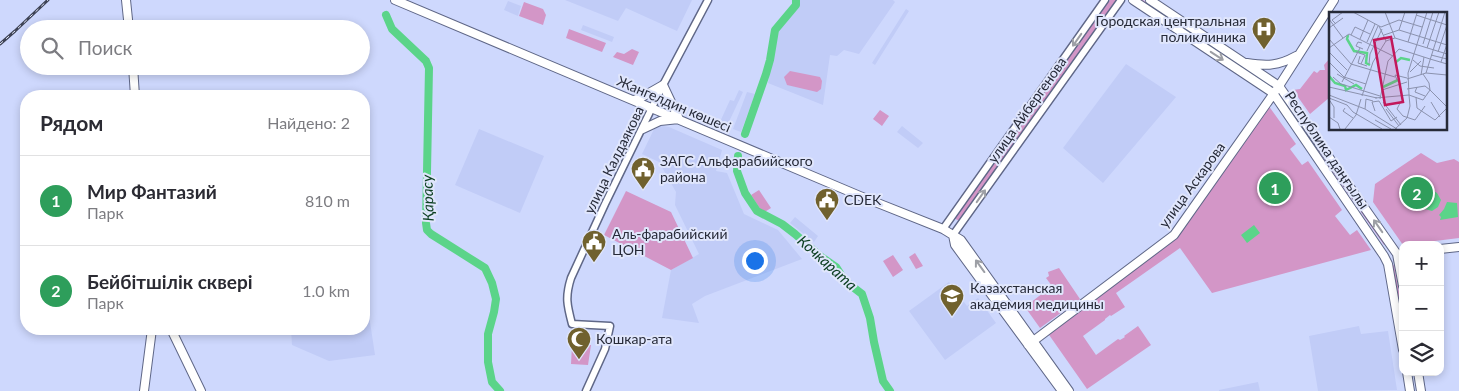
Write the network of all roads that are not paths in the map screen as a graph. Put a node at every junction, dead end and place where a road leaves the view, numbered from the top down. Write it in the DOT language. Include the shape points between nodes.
graph roads {
  1 [pos="126,0"];
  2 [pos="395,0"];
  3 [pos="708,0"];
  4 [pos="1105,0"];
  5 [pos="1121,0"];
  6 [pos="1133,0"];
  7 [pos="1150,0"];
  8 [pos="1334,0"];
  9 [pos="128,20"];
  10 [pos="1298,55"];
  11 [pos="1244,63"];
  12 [pos="134,75"];
  13 [pos="663,85"];
  14 [pos="1279,86"];
  15 [pos="135,90"];
  16 [pos="1274,93"];
  17 [pos="634,100"];
  18 [pos="653,108"];
  19 [pos="679,119"];
  20 [pos="643,130"];
  21 [pos="944,229"];
  22 [pos="953,235"];
  23 [pos="1459,247"];
  24 [pos="1444,249"];
  25 [pos="1399,253"];
  26 [pos="1399,254"];
  27 [pos="1384,256"];
  28 [pos="1400,331"];
  29 [pos="151,335"];
  30 [pos="174,335"];
  31 [pos="1031,343"];
  32 [pos="1407,376"];
  33 [pos="1419,376"];
  34 [pos="144,391"];
  35 [pos="201,391"];
  36 [pos="586,391"];
  37 [pos="1062,391"];
  38 [pos="1069,391"];
  39 [pos="1410,391"];
  40 [pos="1421,391"];
  1 -- 9 [label="main road"];
  2 -- 17 [label="main road, Жангелдин көшесі"];
  3 -- 13 [label="street, улица Калдаякова"];
  4 -- 21 [label="street, улица Айбергенова, one-way"];
  22 -- 5 [label="street, улица Айбергенова, one-way"];
  6 -- 16 [label="main road, Республика даңғылы, one-way"];
  7 -- 11 [label="main road, Республика даңғылы"];
  8 -- 10 [label="main road, улица Аскарова"];
  10 -- 11 [label="main road" via="1278,64"];
  10 -- 14 [label="main road, улица Аскарова"];
  11 -- 14 [label="main road, Республика даңғылы"];
  12 -- 15 [label="main road"];
  13 -- 17 [label="main road"];
  13 -- 18 [label="street, улица Калдаякова"];
  13 -- 19 [label="main road"];
  14 -- 16 [label="main road, улица Аскарова"];
  25 -- 14 [label="main road, Республика даңғылы, one-way"];
  16 -- 27 [label="main road, Республика даңғылы"];
  16 -- 31 [label="main road, улица Аскарова" via="1174,235"];
  17 -- 18 [label="main road, Жангелдин көшесі"];
  18 -- 19 [label="main road, Жангелдин көшесі"];
  18 -- 20 [label="street, улица Калдаякова"];
  19 -- 20 [label="main road" via="660,120"];
  19 -- 21 [label="main road, Жангелдин көшесі"];
  20 -- 36 [label="street, улица Калдаякова" via="605,204 566,296 572,324 610,326 605,349"];
  21 -- 22 [label="main road, Жангелдин көшесі"];
  22 -- 31 [label="main road" via="955,245"];
  23 -- 24 [label="main road"];
  26 -- 27 [label="main road"];
  27 -- 28 [label="main road, Республика даңғылы"];
  29 -- 34 [label="main road"];
  30 -- 35 [label="main road"];
  31 -- 37 [label="main road"];
  31 -- 38 [label="main road"];
  32 -- 39 [label="main road"];
  33 -- 40 [label="main road"];
}
